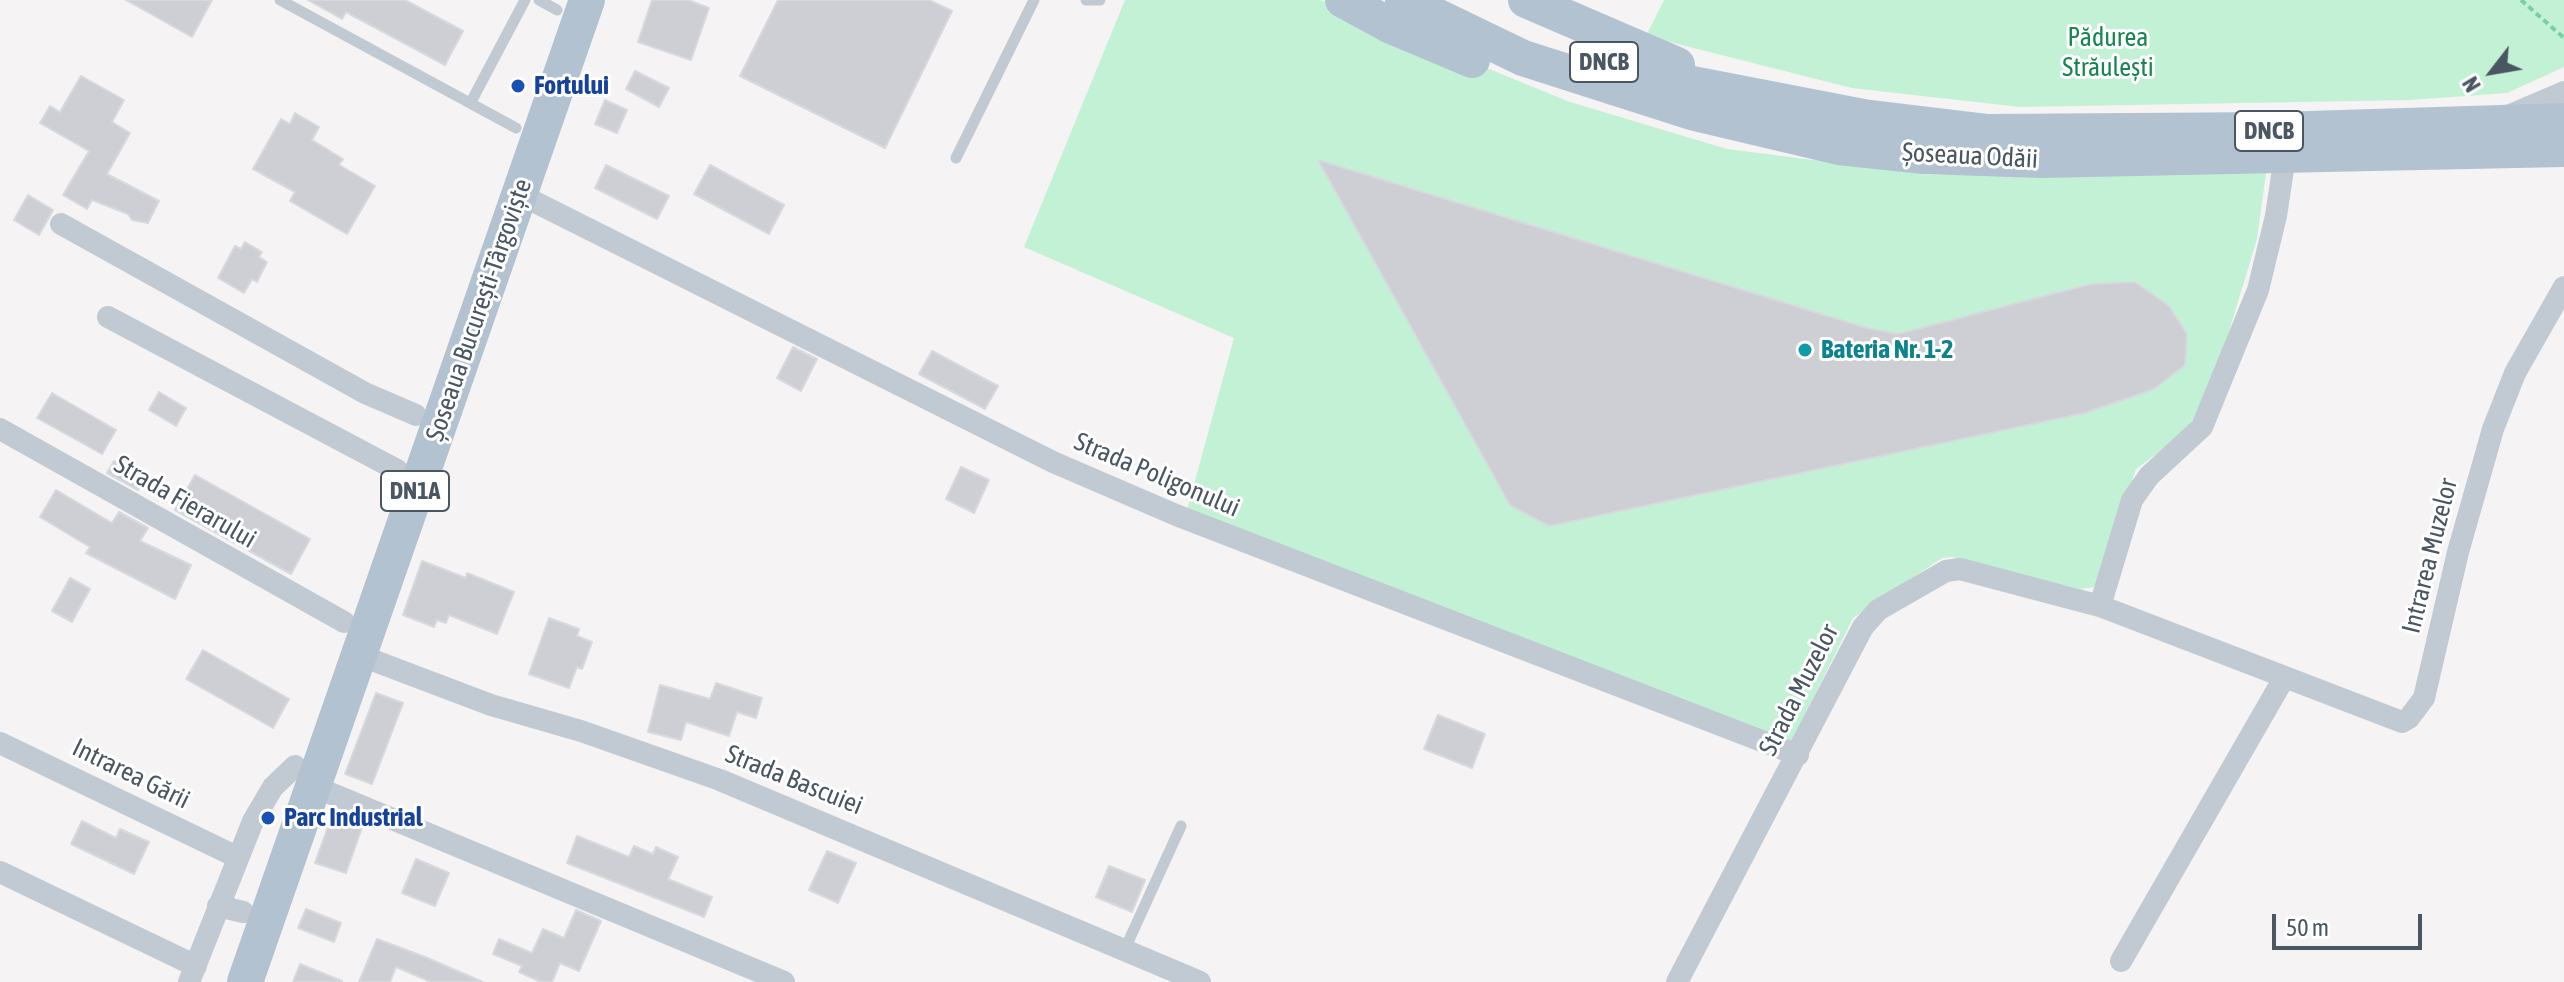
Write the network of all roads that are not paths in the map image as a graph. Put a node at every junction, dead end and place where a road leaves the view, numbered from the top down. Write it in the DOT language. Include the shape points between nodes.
graph roads {
  1 [pos="280,0"];
  2 [pos="1034,0"];
  3 [pos="1086,0"];
  4 [pos="1100,0"];
  5 [pos="1343,0"];
  6 [pos="1403,0"];
  7 [pos="1456,0"];
  8 [pos="1526,0"];
  9 [pos="554,2"];
  10 [pos="2564,92"];
  11 [pos="1760,96"];
  12 [pos="471,102"];
  13 [pos="1695,113"];
  14 [pos="2564,121"];
  15 [pos="2490,123"];
  16 [pos="516,128"];
  17 [pos="2564,149"];
  18 [pos="2285,156"];
  19 [pos="956,158"];
  20 [pos="519,194"];
  21 [pos="61,224"];
  22 [pos="2564,287"];
  23 [pos="108,317"];
  24 [pos="416,415"];
  25 [pos="0,429"];
  26 [pos="397,470"];
  27 [pos="2100,606"];
  28 [pos="344,622"];
  29 [pos="359,655"];
  30 [pos="2284,678"];
  31 [pos="0,743"];
  32 [pos="1798,755"];
  33 [pos="304,776"];
  34 [pos="1181,826"];
  35 [pos="237,857"];
  36 [pos="0,872"];
  37 [pos="231,909"];
  38 [pos="1124,951"];
  39 [pos="2121,961"];
  40 [pos="201,977"];
  41 [pos="245,982"];
  42 [pos="784,982"];
  43 [pos="1200,982"];
  44 [pos="1677,982"];
  1 -- 12 [label="lane"];
  2 -- 19 [label="lane"];
  3 -- 4 [label="lane"];
  5 -- 13 [label="main road" via="1391,26 1565,97"];
  6 -- 13 [label="main road, Șoseaua Odăii / DNCB" via="1523,58"];
  7 -- 11 [label="main road, Șoseaua Odăii / DNCB" via="1549,42 1645,76"];
  8 -- 11 [label="main road" via="1621,44"];
  9 -- 12 [label="lane"];
  9 -- 16 [label="main road, Șoseaua București-Târgoviște / DN1A"];
  9 -- 20 [label="main road, Șoseaua București-Târgoviște / DN1A"];
  10 -- 15 [label="street"];
  11 -- 15 [label="main road, Șoseaua Odăii / DNCB" via="1863,117 1988,132"];
  12 -- 16 [label="lane"];
  13 -- 18 [label="main road, Șoseaua Odăii / DNCB" via="1839,147 1923,156"];
  14 -- 15 [label="main road, Șoseaua Odăii / DNCB"];
  16 -- 24 [label="main road, Șoseaua București-Târgoviște / DN1A"];
  17 -- 18 [label="main road, Șoseaua Odăii / DNCB"];
  18 -- 27 [label="street" via="2268,254 2242,331 2202,427 2149,476 2132,500"];
  20 -- 29 [label="main road, Șoseaua București-Târgoviște / DN1A"];
  20 -- 32 [label="street, Strada Poligonului" via="1067,468"];
  21 -- 24 [label="street" via="365,393"];
  22 -- 30 [label="street, Intrarea Muzelor" via="2515,373 2493,429 2424,698 2416,712 2402,722"];
  23 -- 26 [label="street"];
  24 -- 26 [label="main road, Șoseaua București-Târgoviște / DN1A"];
  25 -- 28 [label="street, Strada Fierarului"];
  26 -- 28 [label="main road, Șoseaua București-Târgoviște / DN1A"];
  27 -- 30 [label="street, Intrarea Muzelor"];
  27 -- 32 [label="street, Strada Muzelor" via="1960,569 1932,576 1870,617"];
  28 -- 33 [label="main road, Șoseaua București-Târgoviște / DN1A"];
  29 -- 33 [label="main road, Șoseaua București-Târgoviște / DN1A"];
  29 -- 38 [label="street, Strada Bascuiei" via="491,705 720,780"];
  30 -- 39 [label="street"];
  31 -- 35 [label="street, Intrarea Gării"];
  32 -- 44 [label="street, Strada Muzelor"];
  33 -- 35 [label="street" via="273,787"];
  33 -- 37 [label="main road, Șoseaua București-Târgoviște / DN1A"];
  33 -- 41 [label="main road, Șoseaua București-Târgoviște / DN1A"];
  33 -- 42 [label="street"];
  34 -- 38 [label="lane"];
  35 -- 37 [label="street"];
  36 -- 40 [label="street"];
  37 -- 40 [label="main road, Șoseaua București-Târgoviște / DN1A"];
  38 -- 43 [label="street, Strada Bascuiei"];
}
